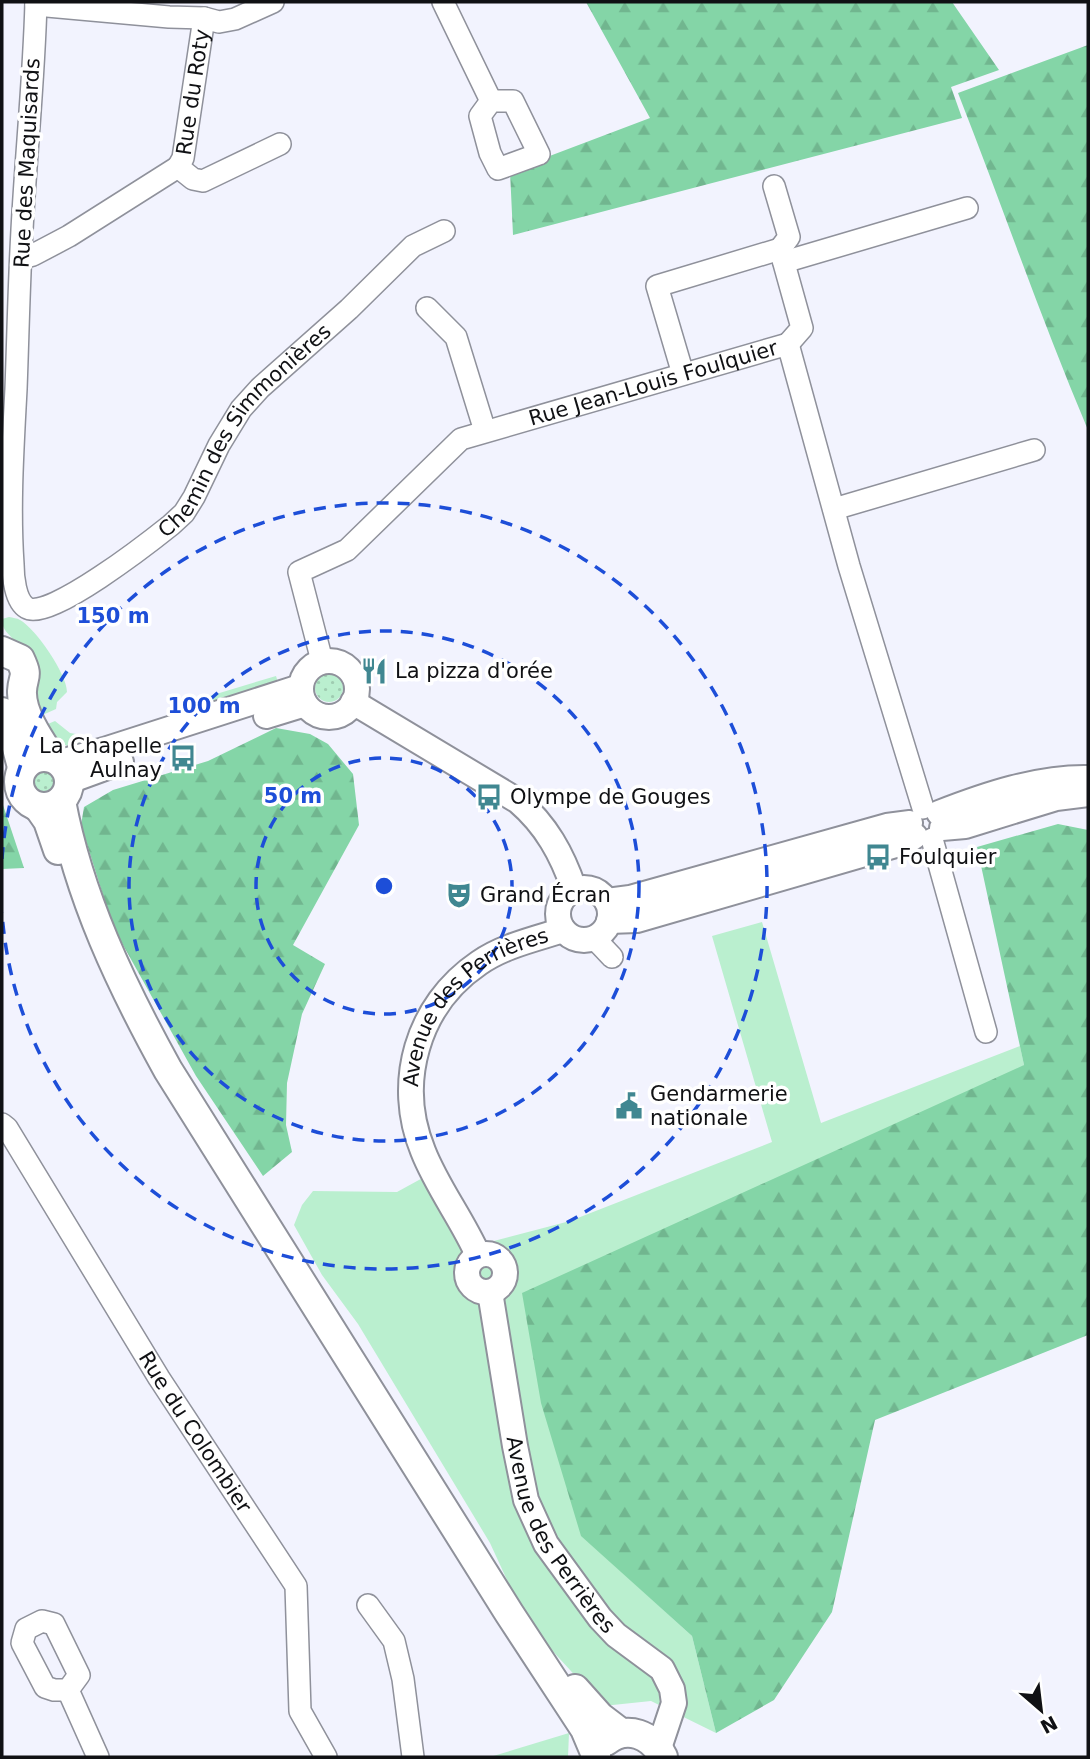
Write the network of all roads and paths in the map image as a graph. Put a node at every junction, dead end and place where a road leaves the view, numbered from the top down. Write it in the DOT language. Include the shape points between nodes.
graph roads {
  1 [pos="273,2"];
  2 [pos="443,2"];
  3 [pos="36,3"];
  4 [pos="204,18"];
  5 [pos="491,101"];
  6 [pos="280,145"];
  7 [pos="178,167"];
  8 [pos="774,186"];
  9 [pos="967,208"];
  10 [pos="444,231"];
  11 [pos="782,255"];
  12 [pos="21,258"];
  13 [pos="427,308"];
  14 [pos="788,344"];
  15 [pos="683,374"];
  16 [pos="485,431"];
  17 [pos="1034,450"];
  18 [pos="834,509"];
  19 [pos="34,610"];
  20 [pos="5,648"];
  21 [pos="322,661"];
  22 [pos="12,695"];
  23 [pos="303,696"];
  24 [pos="353,702"];
  25 [pos="2,712"];
  26 [pos="22,767"];
  27 [pos="1088,778"];
  28 [pos="56,782"];
  29 [pos="1088,794"];
  30 [pos="927,825"];
  31 [pos="575,889"];
  32 [pos="603,920"];
  33 [pos="563,930"];
  34 [pos="612,957"];
  35 [pos="986,1032"];
  36 [pos="2,1124"];
  37 [pos="368,1605"];
  38 [pos="509,1613"];
  39 [pos="68,1690"];
  40 [pos="621,1733"];
  41 [pos="661,1753"];
  42 [pos="595,1756"];
  43 [pos="98,1757"];
  44 [pos="326,1757"];
  45 [pos="413,1757"];
  1 -- 4 [label="street, Rue du Roty" via="235,19 219,22"];
  2 -- 5 [label="street"];
  3 -- 4 [label="street, Rue du Roty"];
  3 -- 12 [label="street, Rue des Maquisards"];
  4 -- 7 [label="street, Rue du Roty"];
  6 -- 7 [label="street, Rue du Roty" via="203,181"];
  7 -- 12 [label="street, Rue du Roty" via="69,236"];
  8 -- 11 [label="street" via="789,237"];
  9 -- 11 [label="street"];
  10 -- 19 [label="street, Chemin des Simmonières" via="413,246 260,388 219,445 184,513 78,591"];
  11 -- 14 [label="street" via="802,328"];
  11 -- 15 [label="street" via="657,286"];
  12 -- 19 [label="street, Rue des Maquisards" via="12,564 21,602"];
  13 -- 16 [label="street" via="456,337"];
  14 -- 15 [label="street, Rue Jean-Louis Foulquier"];
  14 -- 18 [label="street, Rue Jean-Louis Foulquier"];
  15 -- 16 [label="street, Rue Jean-Louis Foulquier"];
  16 -- 21 [label="street, Rue Jean-Louis Foulquier" via="461,439 347,550 299,572"];
  17 -- 18 [label="street"];
  18 -- 30 [label="street, Rue Jean-Louis Foulquier"];
  20 -- 22 [label="main road" via="20,659 26,671 26,681"];
  21 -- 23 [label="street" via="307,670"];
  21 -- 24 [label="street" via="348,668 356,684"];
  22 -- 28 [label="main road"];
  23 -- 24 [label="street" via="321,716 339,715"];
  23 -- 28 [label="street"];
  24 -- 31 [label="street" via="537,817"];
  25 -- 26 [label="main road"];
  26 -- 28 [label="main road" via="40,757"];
  26 -- 28 [label="main road" via="18,778 24,798"];
  27 -- 30 [label="street" via="1040,782 959,805"];
  28 -- 38 [label="main road" via="48,821 89,937 122,1007 168,1070"];
  29 -- 30 [label="street" via="1056,798 965,826"];
  30 -- 32 [label="street" via="906,842 637,920"];
  30 -- 35 [label="street, Rue Jean-Louis Foulquier"];
  31 -- 32 [label="street" via="599,892"];
  31 -- 33 [label="street" via="558,906"];
  32 -- 33 [label="street" via="583,940"];
  32 -- 34 [label="street"];
  33 -- 41 [label="street, Avenue des Perrières" via="505,949 479,963 437,1004 414,1058 412,1118 423,1153 478,1255 469,1263 466,1276 472,1287 490,1292 526,1500 546,1544 600,1618 662,1669 672,1689 674,1703"];
  36 -- 44 [label="street, Rue du Colombier" via="159,1378 296,1586 300,1711"];
  37 -- 45 [label="street" via="394,1641"];
  38 -- 40 [label="main road" via="600,1717"];
  38 -- 42 [label="main road" via="585,1729"];
  39 -- 43 [label="street"];
  40 -- 41 [label="main road" via="642,1735"];
  40 -- 42 [label="main road" via="601,1745"];
}
